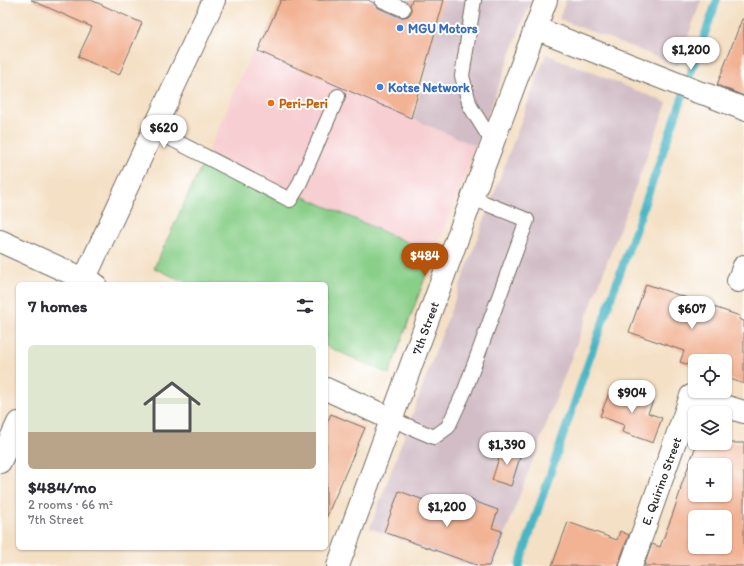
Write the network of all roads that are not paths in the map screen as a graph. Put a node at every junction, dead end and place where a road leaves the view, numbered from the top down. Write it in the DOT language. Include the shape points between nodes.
graph roads {
  1 [pos="214,0"];
  2 [pos="382,0"];
  3 [pos="474,0"];
  4 [pos="546,0"];
  5 [pos="403,9"];
  6 [pos="535,28"];
  7 [pos="338,96"];
  8 [pos="744,109"];
  9 [pos="154,130"];
  10 [pos="493,143"];
  11 [pos="472,198"];
  12 [pos="0,241"];
  13 [pos="87,282"];
  14 [pos="328,390"];
  15 [pos="744,412"];
  16 [pos="391,419"];
  17 [pos="16,427"];
  18 [pos="0,462"];
  19 [pos="338,566"];
  20 [pos="631,566"];
  1 -- 9 [label="street"];
  2 -- 5 [label="lane"];
  3 -- 10 [label="lane" via="462,76 470,106"];
  4 -- 6 [label="street, 7th Street"];
  6 -- 8 [label="street"];
  6 -- 10 [label="street, 7th Street"];
  7 -- 9 [label="lane" via="290,200"];
  9 -- 13 [label="street"];
  10 -- 11 [label="street, 7th Street"];
  11 -- 16 [label="street, 7th Street"];
  11 -- 16 [label="lane" via="527,220 522,235 465,390 448,427 434,437"];
  12 -- 13 [label="street"];
  14 -- 16 [label="street"];
  15 -- 20 [label="street, E. Quirino Street" via="691,396"];
  16 -- 19 [label="street, 7th Street"];
  17 -- 18 [label="street"];
}
